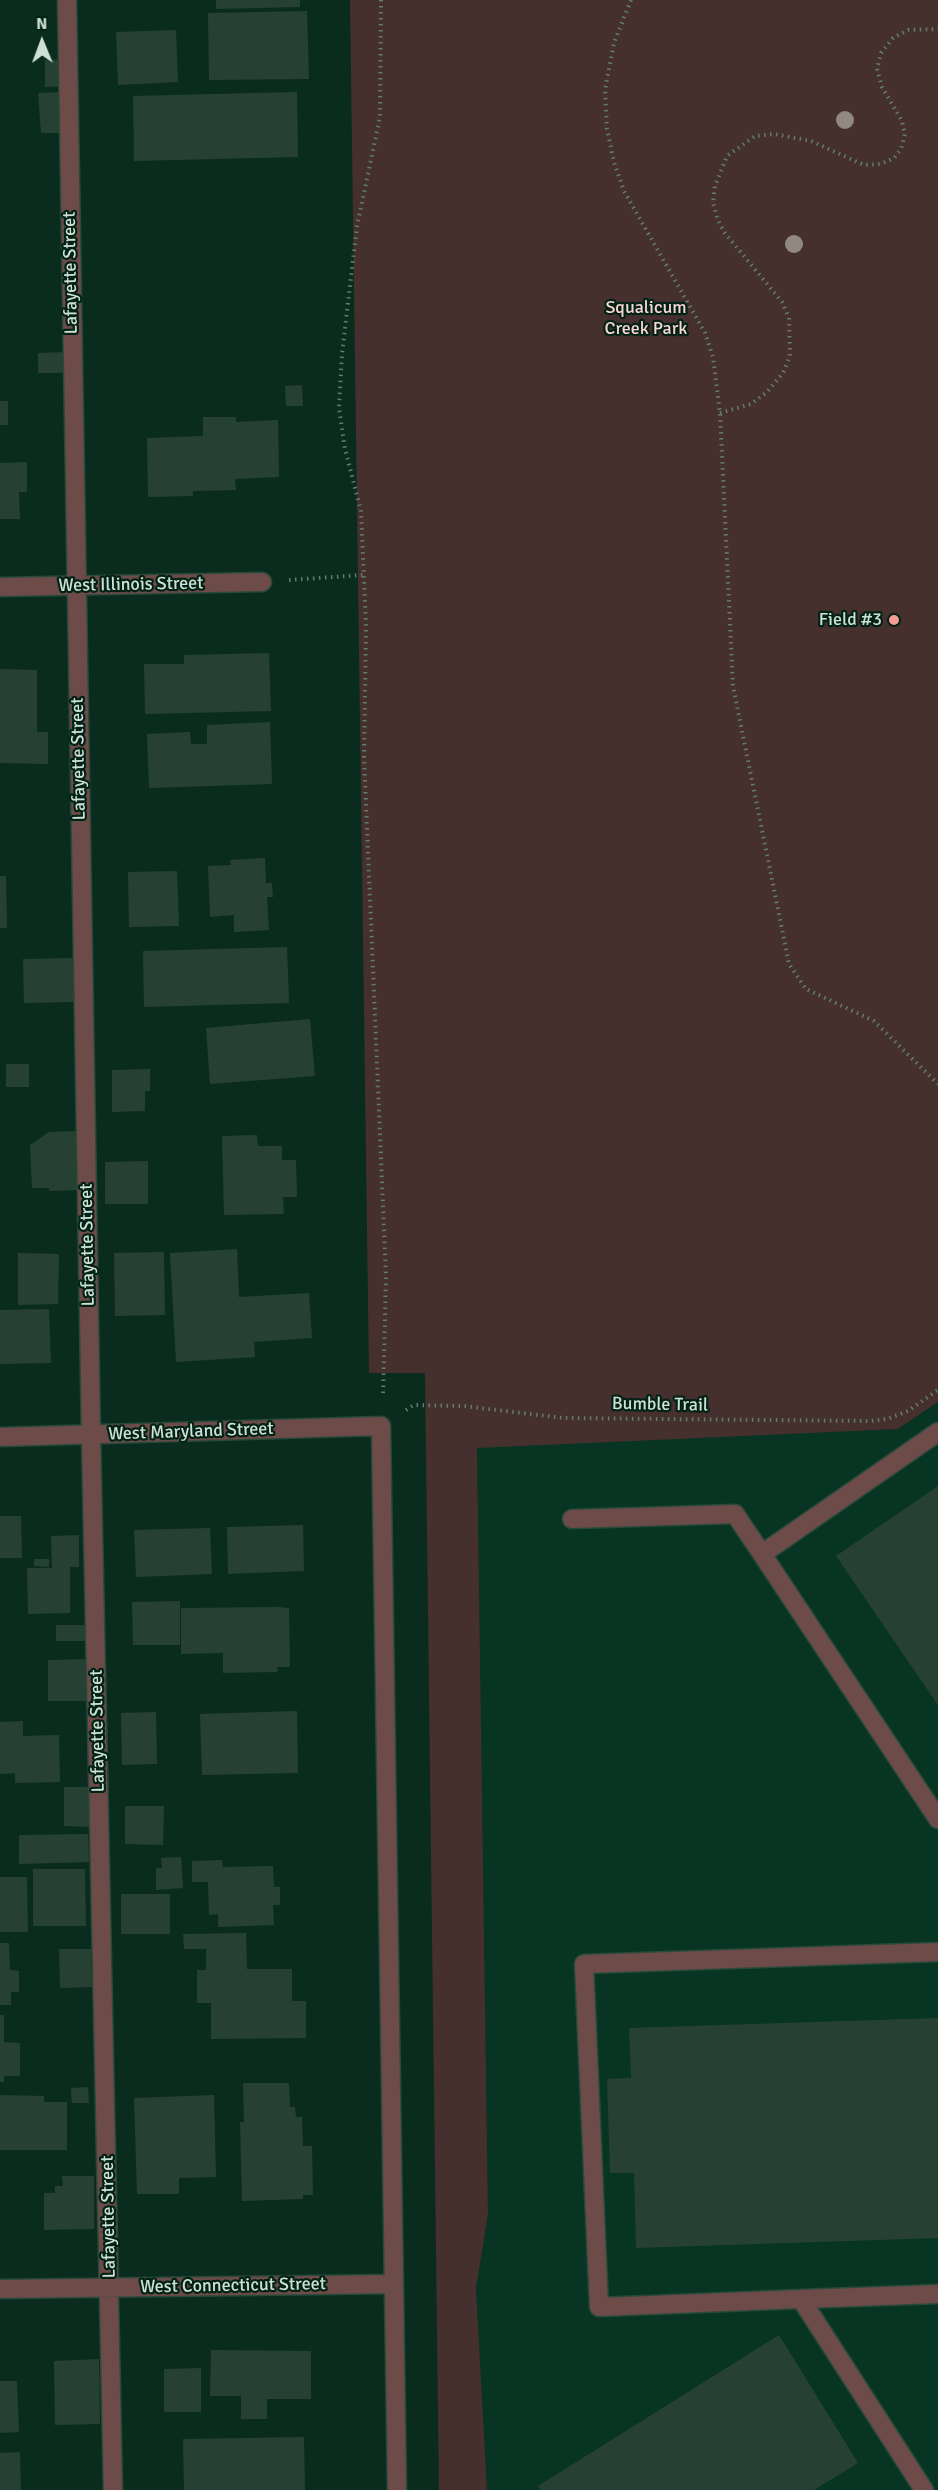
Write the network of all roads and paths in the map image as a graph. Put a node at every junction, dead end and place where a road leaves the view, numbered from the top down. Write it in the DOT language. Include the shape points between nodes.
graph roads {
  1 [pos="67,0"];
  2 [pos="381,0"];
  3 [pos="631,0"];
  4 [pos="938,29"];
  5 [pos="720,413"];
  6 [pos="363,575"];
  7 [pos="262,582"];
  8 [pos="0,587"];
  9 [pos="76,587"];
  10 [pos="938,1084"];
  11 [pos="938,1390"];
  12 [pos="381,1426"];
  13 [pos="938,1432"];
  14 [pos="91,1435"];
  15 [pos="0,1437"];
  16 [pos="572,1519"];
  17 [pos="762,1554"];
  18 [pos="938,1819"];
  19 [pos="938,1952"];
  20 [pos="394,2283"];
  21 [pos="111,2288"];
  22 [pos="0,2289"];
  23 [pos="938,2294"];
  24 [pos="801,2299"];
  25 [pos="922,2489"];
  26 [pos="113,2490"];
  27 [pos="397,2490"];
  1 -- 9 [label="street, Lafayette Street"];
  2 -- 6 [label="path" via="380,117 357,226 339,408 345,449 362,511"];
  3 -- 5 [label="path" via="614,43 605,90 614,162 631,204 705,333 713,357"];
  4 -- 5 [label="path" via="908,30 893,38 881,53 877,69 882,87 902,121 905,134 894,158 864,165 811,141 774,134 755,136 727,156 715,186 713,203 718,220 782,302 789,318 790,356 783,373 767,392 751,404"];
  5 -- 10 [label="path" via="733,686 789,964 806,989 874,1021"];
  6 -- 7 [label="path"];
  6 -- 12 [label="path" via="364,757 386,1276"];
  7 -- 9 [label="street, West Illinois Street"];
  8 -- 9 [label="street, West Illinois Street"];
  9 -- 14 [label="street, Lafayette Street"];
  11 -- 12 [label="path, Bumble Trail" via="908,1411 870,1421 563,1418 464,1406 414,1405"];
  12 -- 14 [label="street, West Maryland Street"];
  12 -- 20 [label="street"];
  13 -- 17 [label="street"];
  14 -- 15 [label="street, West Maryland Street"];
  14 -- 21 [label="street, Lafayette Street"];
  16 -- 17 [label="street" via="735,1514"];
  17 -- 18 [label="street"];
  19 -- 24 [label="street" via="584,1964 598,2307"];
  20 -- 21 [label="street, West Connecticut Street"];
  20 -- 27 [label="street"];
  21 -- 22 [label="street, West Connecticut Street"];
  21 -- 26 [label="street, Lafayette Street"];
  23 -- 24 [label="street"];
  24 -- 25 [label="street"];
}
